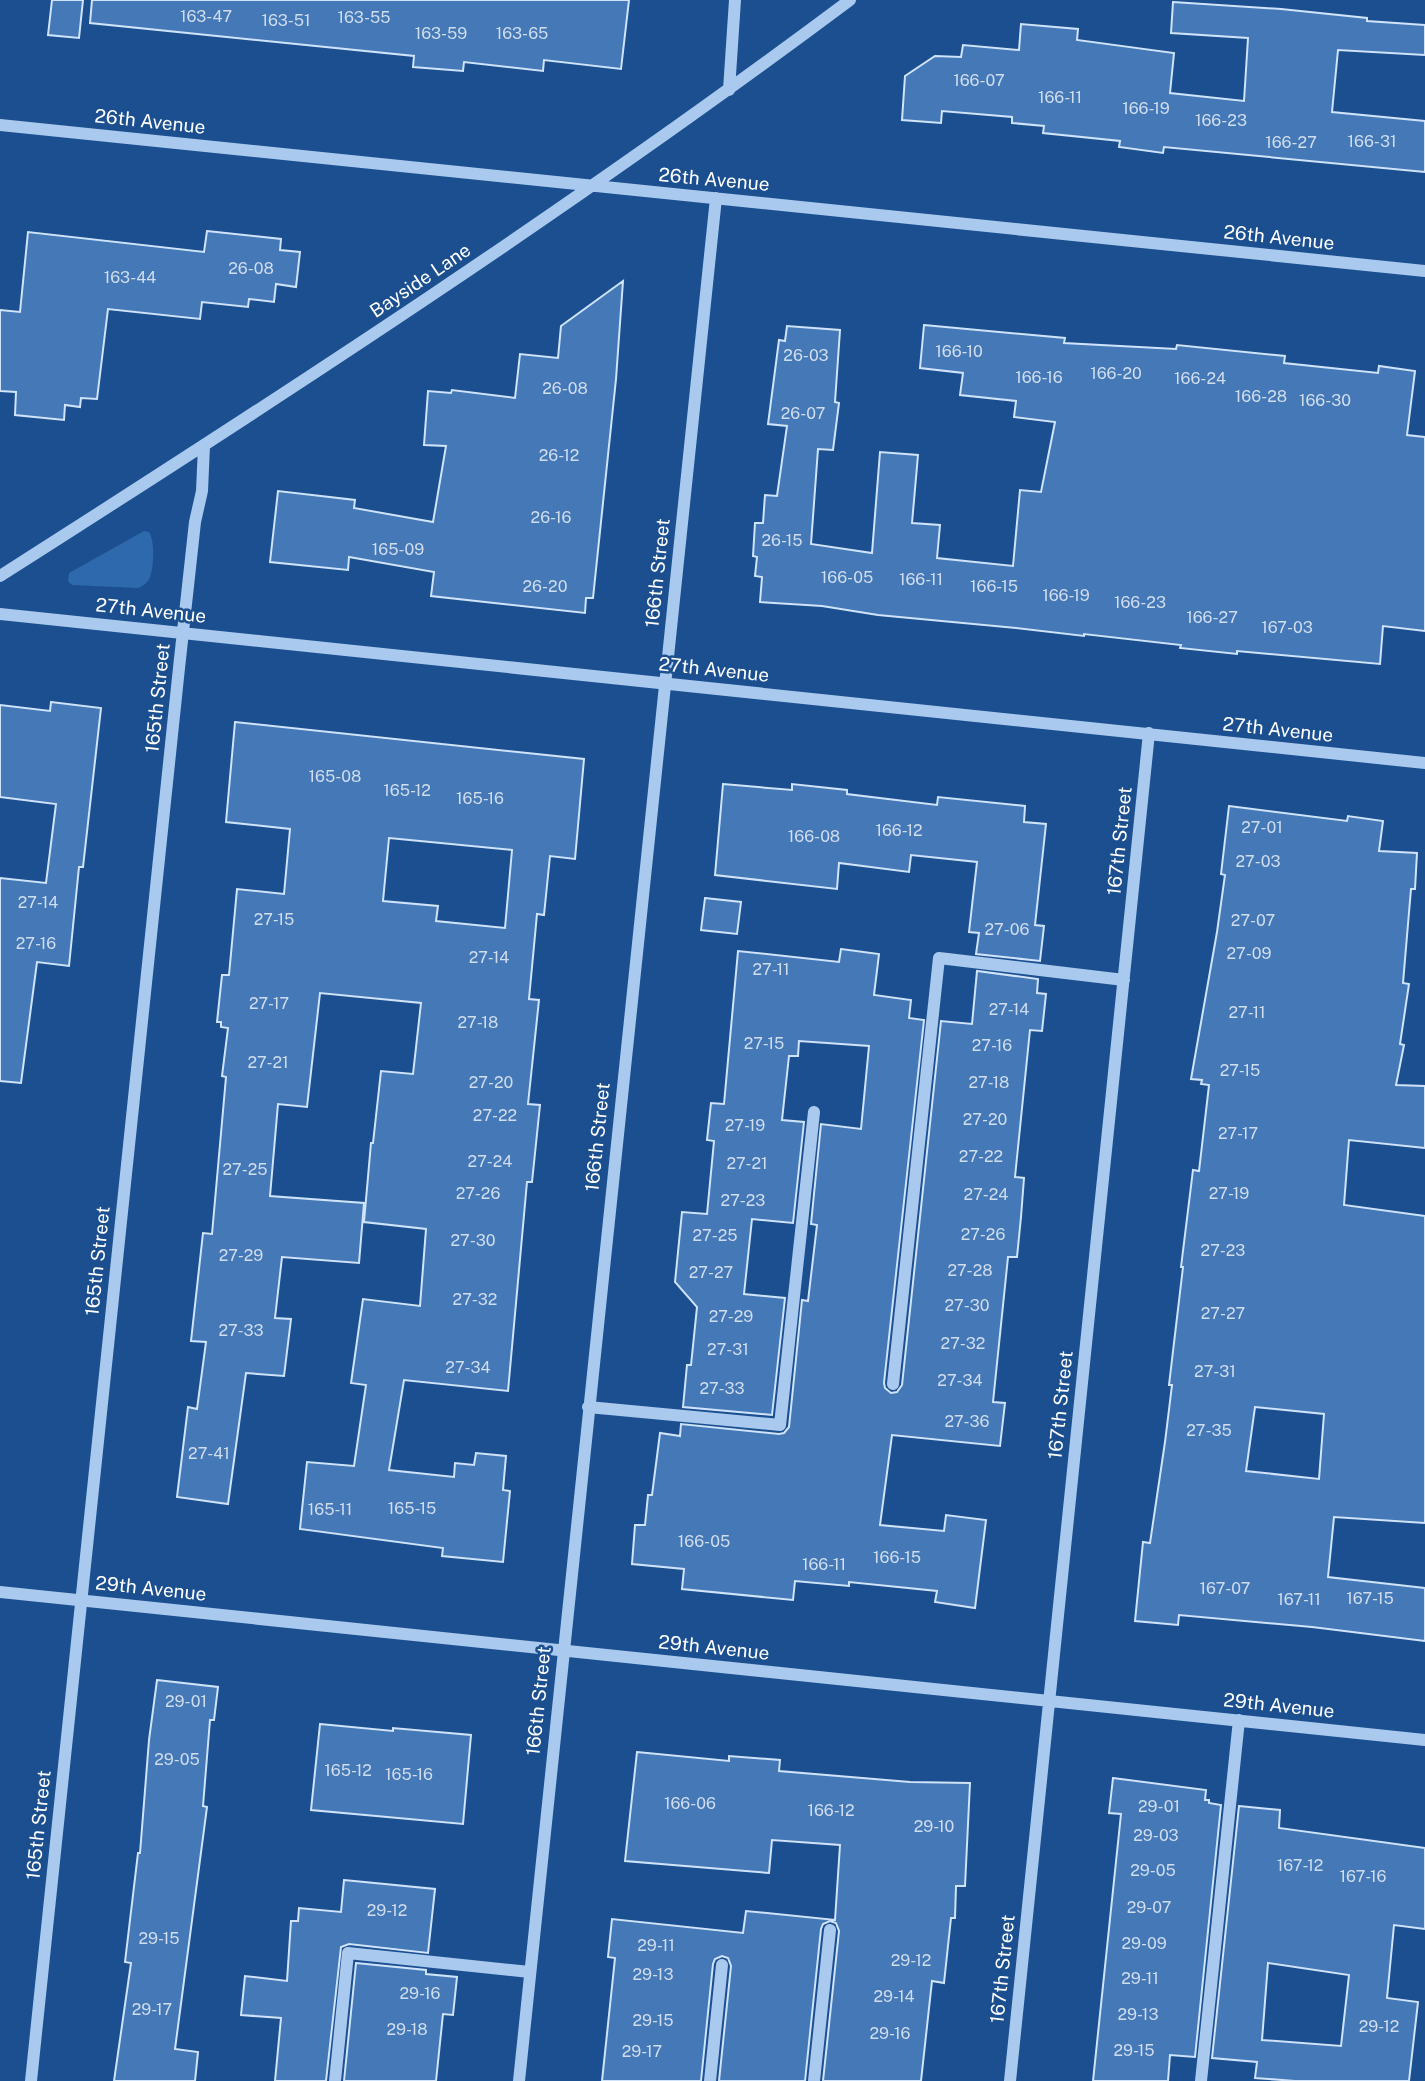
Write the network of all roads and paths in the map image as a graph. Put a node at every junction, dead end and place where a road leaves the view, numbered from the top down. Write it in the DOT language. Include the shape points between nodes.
graph roads {
  1 [pos="735,0"];
  2 [pos="850,0"];
  3 [pos="729,90"];
  4 [pos="0,125"];
  5 [pos="593,187"];
  6 [pos="716,198"];
  7 [pos="1425,271"];
  8 [pos="204,446"];
  9 [pos="0,576"];
  10 [pos="0,614"];
  11 [pos="183,632"];
  12 [pos="664,684"];
  13 [pos="1149,733"];
  14 [pos="1425,763"];
  15 [pos="1124,980"];
  16 [pos="814,1112"];
  17 [pos="893,1384"];
  18 [pos="588,1407"];
  19 [pos="0,1592"];
  20 [pos="81,1600"];
  21 [pos="563,1651"];
  22 [pos="1049,1701"];
  23 [pos="1239,1720"];
  24 [pos="1425,1740"];
  25 [pos="830,1930"];
  26 [pos="722,1965"];
  27 [pos="530,1972"];
  28 [pos="31,2081"];
  29 [pos="335,2081"];
  30 [pos="519,2081"];
  31 [pos="709,2081"];
  32 [pos="814,2081"];
  33 [pos="1010,2081"];
  34 [pos="1201,2081"];
  1 -- 3 [label="street"];
  2 -- 3 [label="street, Bayside Lane"];
  3 -- 5 [label="street, Bayside Lane"];
  4 -- 5 [label="street, 26th Avenue"];
  5 -- 6 [label="street, 26th Avenue"];
  5 -- 8 [label="street, Bayside Lane"];
  6 -- 7 [label="street, 26th Avenue"];
  6 -- 12 [label="street, 166th Street"];
  8 -- 9 [label="street, Bayside Lane"];
  8 -- 11 [label="street, 165th Street"];
  10 -- 11 [label="street, 27th Avenue"];
  11 -- 12 [label="street, 27th Avenue"];
  11 -- 20 [label="street, 165th Street"];
  12 -- 13 [label="street, 27th Avenue"];
  12 -- 18 [label="street, 166th Street"];
  13 -- 14 [label="street, 27th Avenue"];
  13 -- 15 [label="street, 167th Street"];
  15 -- 17 [label="street" via="939,958"];
  15 -- 22 [label="street, 167th Street"];
  16 -- 18 [label="street" via="780,1425"];
  18 -- 21 [label="street, 166th Street"];
  19 -- 20 [label="street, 29th Avenue"];
  20 -- 21 [label="street, 29th Avenue"];
  20 -- 28 [label="street, 165th Street"];
  21 -- 22 [label="street, 29th Avenue"];
  21 -- 27 [label="street, 166th Street"];
  22 -- 23 [label="street, 29th Avenue"];
  22 -- 33 [label="street, 167th Street"];
  23 -- 24 [label="street, 29th Avenue"];
  23 -- 34 [label="street"];
  25 -- 32 [label="street"];
  26 -- 31 [label="street"];
  27 -- 29 [label="street" via="348,1953"];
  27 -- 30 [label="street, 166th Street"];
}
